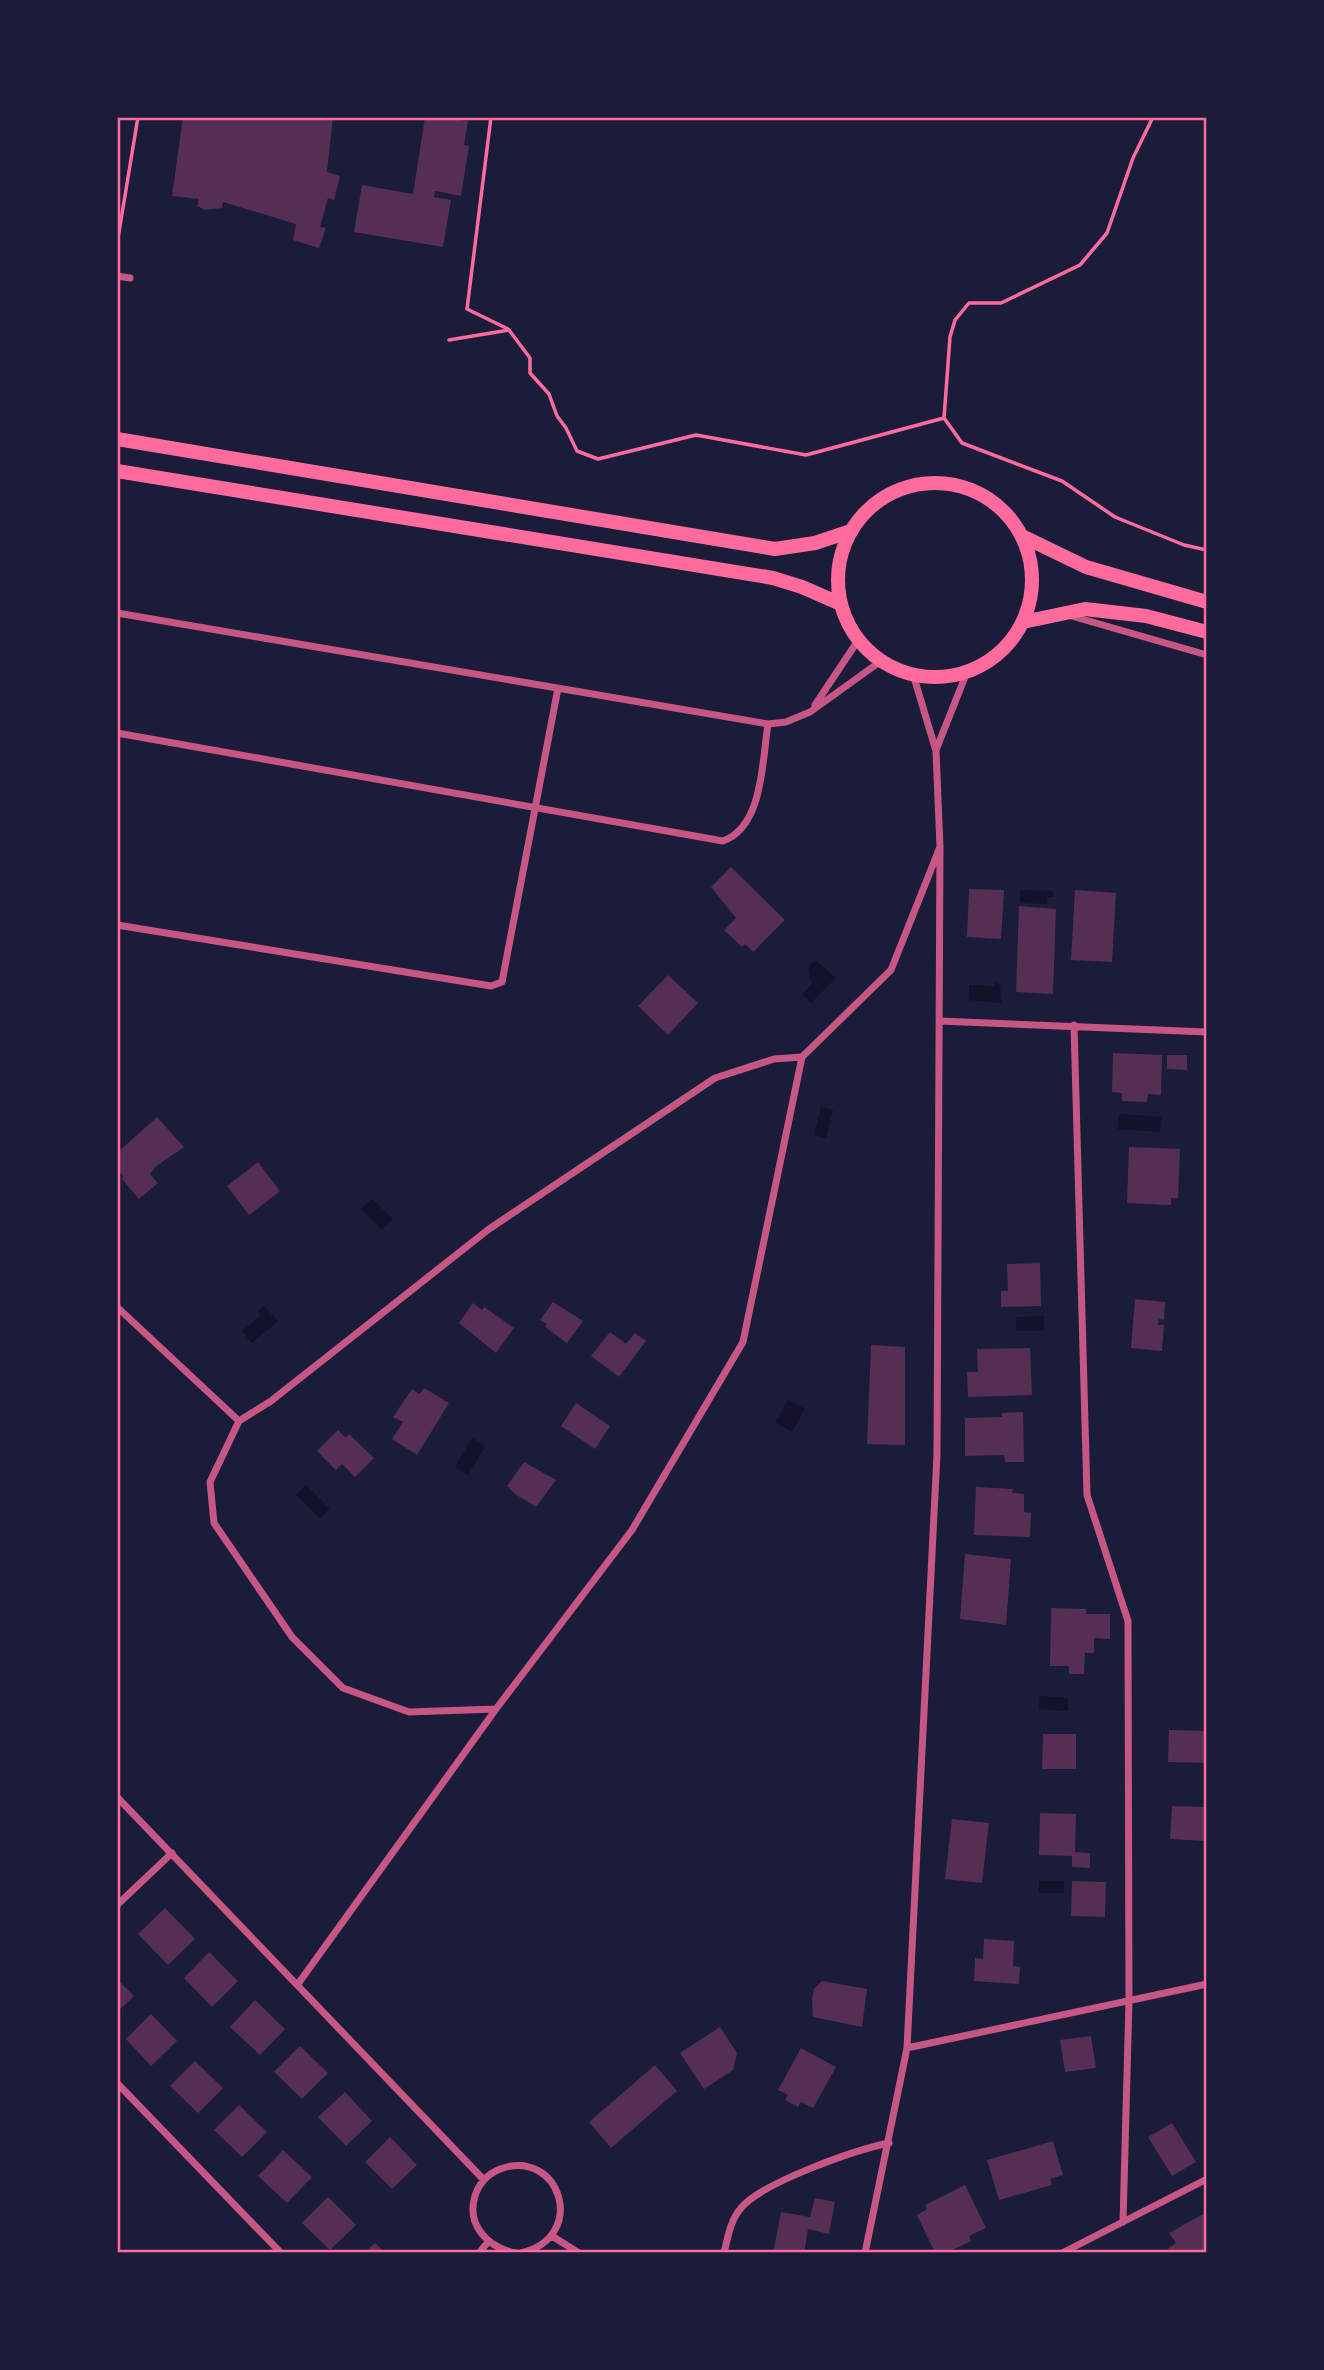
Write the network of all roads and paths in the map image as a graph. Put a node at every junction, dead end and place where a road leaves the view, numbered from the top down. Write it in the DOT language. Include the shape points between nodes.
graph roads {
  1 [pos="138,117"];
  2 [pos="491,117"];
  3 [pos="1153,117"];
  4 [pos="117,244"];
  5 [pos="117,276"];
  6 [pos="131,278"];
  7 [pos="509,330"];
  8 [pos="449,340"];
  9 [pos="944,418"];
  10 [pos="117,439"];
  11 [pos="117,471"];
  12 [pos="851,531"];
  13 [pos="1022,536"];
  14 [pos="1207,550"];
  15 [pos="1207,602"];
  16 [pos="841,604"];
  17 [pos="117,613"];
  18 [pos="1061,613"];
  19 [pos="1023,622"];
  20 [pos="1207,632"];
  21 [pos="859,639"];
  22 [pos="1207,655"];
  23 [pos="881,661"];
  24 [pos="967,672"];
  25 [pos="913,674"];
  26 [pos="558,688"];
  27 [pos="810,712"];
  28 [pos="768,724"];
  29 [pos="117,733"];
  30 [pos="936,751"];
  31 [pos="535,807"];
  32 [pos="940,847"];
  33 [pos="117,925"];
  34 [pos="939,1021"];
  35 [pos="1074,1025"];
  36 [pos="1207,1032"];
  37 [pos="802,1057"];
  38 [pos="117,1307"];
  39 [pos="239,1421"];
  40 [pos="496,1709"];
  41 [pos="117,1797"];
  42 [pos="172,1853"];
  43 [pos="117,1905"];
  44 [pos="298,1984"];
  45 [pos="1207,1984"];
  46 [pos="1129,2001"];
  47 [pos="907,2048"];
  48 [pos="117,2083"];
  49 [pos="888,2143"];
  50 [pos="1207,2179"];
  51 [pos="484,2180"];
  52 [pos="1123,2222"];
  53 [pos="552,2236"];
  54 [pos="488,2242"];
  55 [pos="281,2253"];
  56 [pos="479,2253"];
  57 [pos="518,2253"];
  58 [pos="579,2253"];
  59 [pos="724,2253"];
  60 [pos="865,2253"];
  61 [pos="1062,2253"];
  1 -- 4 [label="path"];
  2 -- 7 [label="path" via="467,309"];
  3 -- 9 [label="path" via="1107,233 1080,265 1001,303 969,303 955,320"];
  5 -- 6 [label="street"];
  7 -- 8 [label="path"];
  7 -- 9 [label="path" via="530,358 530,373 550,394 577,451 598,459 696,435 806,455"];
  9 -- 14 [label="path" via="962,443 1062,481 1115,517"];
  10 -- 12 [label="main road" via="775,549"];
  11 -- 16 [label="main road" via="773,579"];
  12 -- 13 [label="main road" via="866,511 887,495 912,485 938,482 987,497 1007,514"];
  12 -- 16 [label="main road" via="841,555"];
  13 -- 15 [label="main road" via="1086,568"];
  13 -- 19 [label="main road" via="1033,579"];
  16 -- 21 [label="main road"];
  17 -- 26 [label="street"];
  18 -- 19 [label="main road"];
  18 -- 20 [label="main road" via="1084,609 1146,617"];
  18 -- 22 [label="street"];
  19 -- 24 [label="main road" via="988,662"];
  21 -- 23 [label="main road"];
  21 -- 27 [label="street"];
  23 -- 25 [label="main road"];
  23 -- 27 [label="street"];
  24 -- 25 [label="main road" via="936,677"];
  24 -- 30 [label="street"];
  25 -- 30 [label="street"];
  26 -- 28 [label="street"];
  26 -- 31 [label="street"];
  27 -- 28 [label="street"];
  28 -- 31 [label="street" via="752,816 736,837 723,841"];
  29 -- 31 [label="street"];
  30 -- 32 [label="street"];
  31 -- 33 [label="street" via="502,982 491,986"];
  32 -- 34 [label="street"];
  32 -- 37 [label="street" via="891,971"];
  34 -- 35 [label="street"];
  34 -- 47 [label="street" via="937,1455"];
  35 -- 36 [label="street"];
  35 -- 46 [label="street" via="1087,1495 1128,1621"];
  37 -- 39 [label="street" via="774,1059 715,1079 489,1229 271,1401"];
  37 -- 40 [label="street" via="743,1342 632,1530"];
  38 -- 39 [label="street"];
  39 -- 40 [label="street" via="211,1482 214,1524 292,1637 343,1688 409,1712"];
  40 -- 44 [label="street"];
  41 -- 42 [label="street"];
  42 -- 43 [label="street"];
  42 -- 44 [label="street"];
  44 -- 51 [label="street"];
  45 -- 46 [label="street"];
  46 -- 47 [label="street"];
  46 -- 52 [label="street"];
  47 -- 49 [label="street"];
  48 -- 55 [label="street"];
  49 -- 59 [label="street" via="852,2152 756,2195 733,2220"];
  49 -- 60 [label="street"];
  50 -- 52 [label="street"];
  51 -- 53 [label="street" via="511,2165 542,2173 558,2192 561,2207"];
  51 -- 54 [label="street" via="473,2203 474,2220"];
  52 -- 61 [label="street"];
  53 -- 57 [label="street" via="536,2249"];
  53 -- 58 [label="street"];
  54 -- 56 [label="street"];
  54 -- 57 [label="street"];
}
